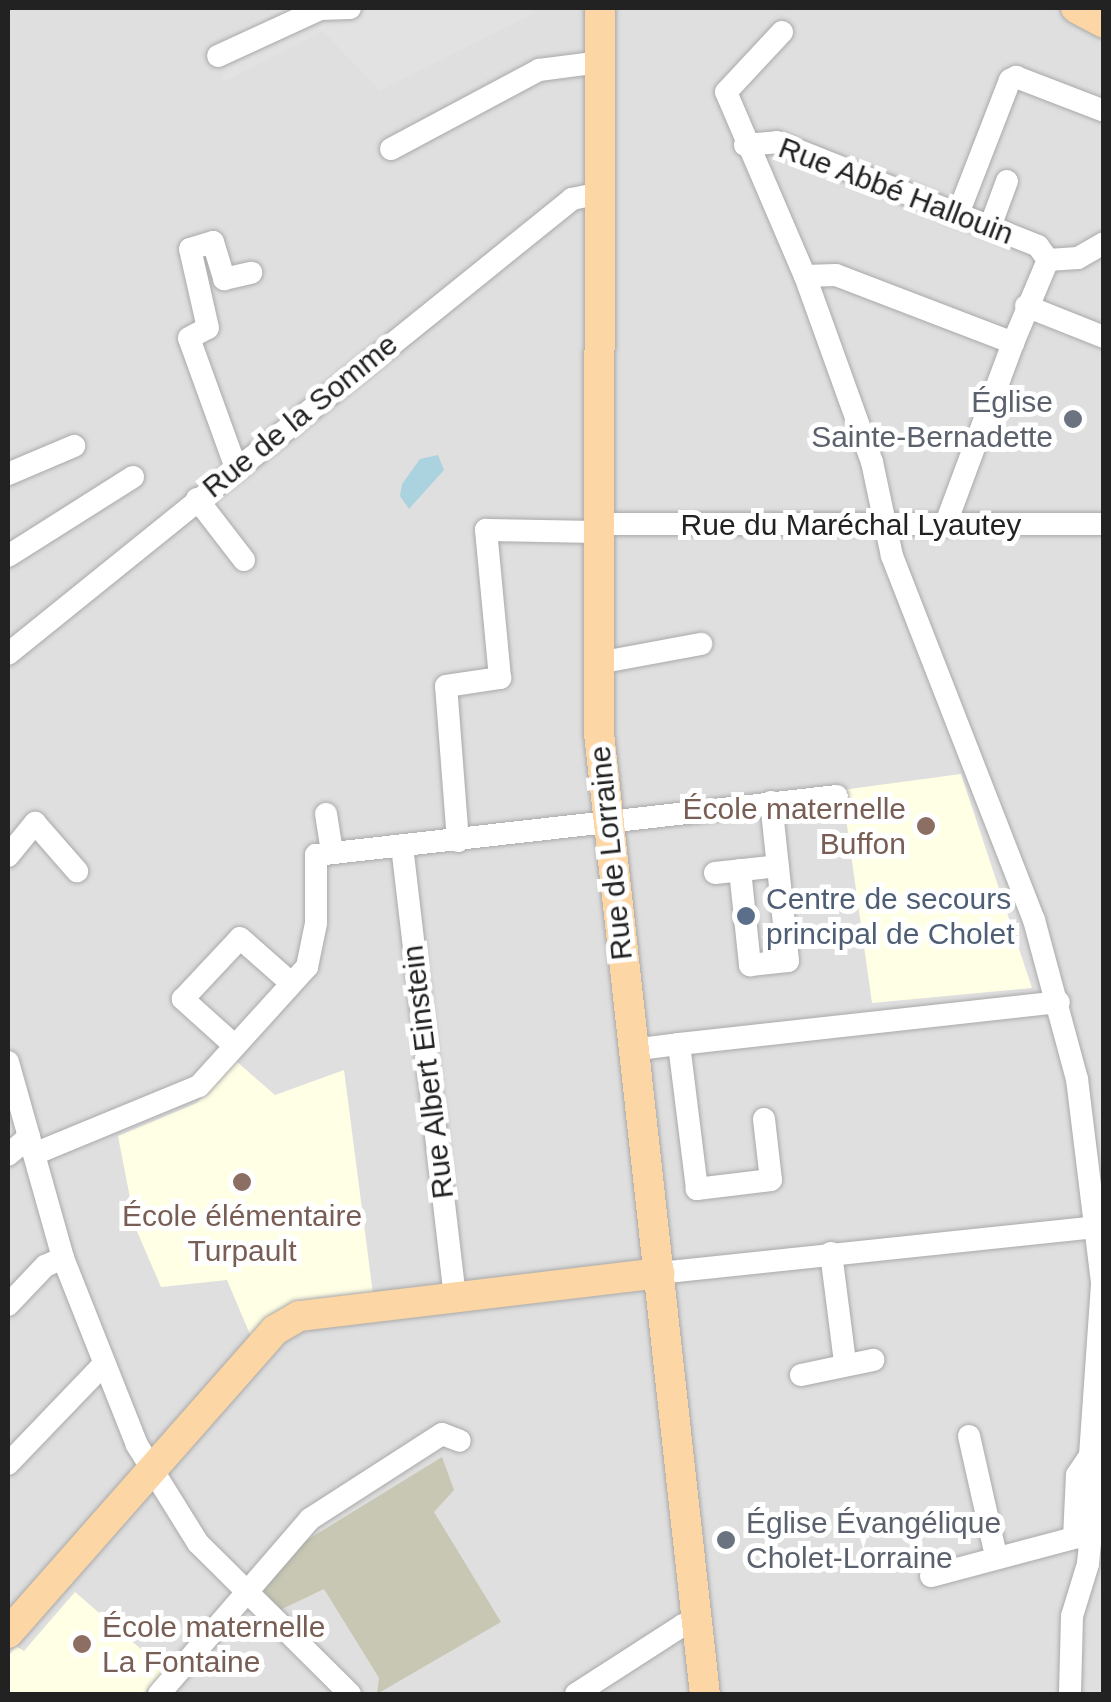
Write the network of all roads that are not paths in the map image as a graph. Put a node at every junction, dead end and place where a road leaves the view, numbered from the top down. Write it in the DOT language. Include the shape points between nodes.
graph roads {
  1 [pos="350,8"];
  2 [pos="600,8"];
  3 [pos="1076,8"];
  4 [pos="1104,22"];
  5 [pos="782,32"];
  6 [pos="218,56"];
  7 [pos="600,62"];
  8 [pos="1104,111"];
  9 [pos="746,145"];
  10 [pos="392,149"];
  11 [pos="1008,181"];
  12 [pos="600,193"];
  13 [pos="958,214"];
  14 [pos="990,227"];
  15 [pos="1104,242"];
  16 [pos="1048,260"];
  17 [pos="251,273"];
  18 [pos="804,276"];
  19 [pos="1026,306"];
  20 [pos="1104,337"];
  21 [pos="1013,344"];
  22 [pos="74,446"];
  23 [pos="236,468"];
  24 [pos="8,474"];
  25 [pos="133,477"];
  26 [pos="197,499"];
  27 [pos="888,524"];
  28 [pos="1104,524"];
  29 [pos="945,526"];
  30 [pos="599,528"];
  31 [pos="8,556"];
  32 [pos="244,560"];
  33 [pos="700,644"];
  34 [pos="8,654"];
  35 [pos="598,663"];
  36 [pos="837,796"];
  37 [pos="771,802"];
  38 [pos="326,814"];
  39 [pos="608,822"];
  40 [pos="458,840"];
  41 [pos="402,846"];
  42 [pos="324,854"];
  43 [pos="8,856"];
  44 [pos="778,866"];
  45 [pos="740,870"];
  46 [pos="77,872"];
  47 [pos="715,873"];
  48 [pos="291,984"];
  49 [pos="1059,1002"];
  50 [pos="680,1044"];
  51 [pos="234,1045"];
  52 [pos="632,1050"];
  53 [pos="8,1062"];
  54 [pos="764,1119"];
  55 [pos="32,1145"];
  56 [pos="8,1156"];
  57 [pos="1099,1227"];
  58 [pos="831,1253"];
  59 [pos="63,1258"];
  60 [pos="659,1273"];
  61 [pos="455,1298"];
  62 [pos="8,1305"];
  63 [pos="873,1360"];
  64 [pos="845,1363"];
  65 [pos="102,1368"];
  66 [pos="801,1375"];
  67 [pos="969,1436"];
  68 [pos="460,1441"];
  69 [pos="1090,1456"];
  70 [pos="8,1464"];
  71 [pos="150,1469"];
  72 [pos="1100,1482"];
  73 [pos="1082,1536"];
  74 [pos="996,1556"];
  75 [pos="931,1576"];
  76 [pos="246,1590"];
  77 [pos="695,1624"];
  78 [pos="8,1633"];
  79 [pos="159,1694"];
  80 [pos="350,1694"];
  81 [pos="576,1694"];
  82 [pos="705,1694"];
  83 [pos="1070,1694"];
  1 -- 6 [label="street" via="320,9"];
  2 -- 7 [label="main road, Rue de Lorraine"];
  3 -- 4 [label="main road"];
  5 -- 9 [label="street" via="728,82"];
  7 -- 10 [label="street" via="538,70"];
  7 -- 12 [label="main road, Rue de Lorraine"];
  8 -- 13 [label="street" via="1010,80"];
  9 -- 13 [label="street, Rue Abbé Hallouin" via="777,142"];
  9 -- 18 [label="street"];
  11 -- 14 [label="street"];
  12 -- 23 [label="street, Rue de la Somme" via="572,199"];
  12 -- 30 [label="main road, Rue de Lorraine"];
  13 -- 14 [label="street, Rue Abbé Hallouin"];
  14 -- 16 [label="street, Rue Abbé Hallouin" via="1038,246"];
  15 -- 16 [label="street" via="1078,258"];
  16 -- 19 [label="street, Rue Abbé Hallouin"];
  17 -- 23 [label="street" via="224,279 213,242 190,249 208,328 189,338"];
  18 -- 21 [label="street" via="836,275"];
  18 -- 27 [label="street"];
  19 -- 20 [label="street"];
  19 -- 21 [label="street, Rue Abbé Hallouin"];
  21 -- 29 [label="street, Rue Abbé Hallouin"];
  22 -- 24 [label="street"];
  23 -- 26 [label="street, Rue de la Somme"];
  25 -- 31 [label="street"];
  26 -- 32 [label="street"];
  26 -- 34 [label="street, Rue de la Somme"];
  27 -- 29 [label="street, Rue du Maréchal Lyautey"];
  27 -- 30 [label="street, Rue du Maréchal Lyautey"];
  27 -- 49 [label="street" via="892,556 1034,920"];
  28 -- 29 [label="street, Rue du Maréchal Lyautey"];
  30 -- 35 [label="main road, Rue de Lorraine"];
  30 -- 40 [label="street, Rue du Maréchal Lyautey" via="486,530 500,678 446,686"];
  33 -- 35 [label="street"];
  35 -- 39 [label="main road, Rue de Lorraine"];
  36 -- 37 [label="street"];
  37 -- 39 [label="street"];
  37 -- 44 [label="street"];
  38 -- 42 [label="street"];
  39 -- 40 [label="street"];
  39 -- 52 [label="main road, Rue de Lorraine"];
  40 -- 41 [label="street"];
  41 -- 42 [label="street"];
  41 -- 61 [label="street, Rue Albert Einstein"];
  42 -- 48 [label="street" via="307,966"];
  43 -- 46 [label="street" via="36,823"];
  44 -- 45 [label="street"];
  44 -- 45 [label="street" via="788,961 750,965"];
  45 -- 47 [label="street"];
  48 -- 51 [label="street"];
  48 -- 51 [label="street" via="240,938 183,999"];
  49 -- 50 [label="street"];
  49 -- 57 [label="street"];
  50 -- 52 [label="street"];
  50 -- 54 [label="street" via="697,1189 770,1180"];
  51 -- 55 [label="street" via="199,1086 178,1098"];
  52 -- 60 [label="main road, Rue de Lorraine"];
  53 -- 55 [label="street"];
  55 -- 56 [label="street"];
  55 -- 59 [label="street"];
  57 -- 58 [label="street"];
  57 -- 69 [label="street" via="1102,1284"];
  58 -- 60 [label="street"];
  58 -- 64 [label="street"];
  59 -- 62 [label="street" via="45,1266"];
  59 -- 65 [label="street"];
  60 -- 61 [label="main road"];
  60 -- 77 [label="main road, Rue de Lorraine"];
  61 -- 71 [label="main road" via="299,1316 275,1330"];
  63 -- 64 [label="street"];
  64 -- 66 [label="street"];
  65 -- 70 [label="street"];
  65 -- 71 [label="street"];
  67 -- 74 [label="street"];
  68 -- 76 [label="street" via="442,1434 310,1518"];
  69 -- 72 [label="street"];
  69 -- 73 [label="street" via="1077,1475"];
  71 -- 76 [label="street" via="178,1519"];
  71 -- 78 [label="main road"];
  72 -- 73 [label="street"];
  73 -- 74 [label="street"];
  73 -- 83 [label="street"];
  74 -- 75 [label="street"];
  76 -- 79 [label="street"];
  76 -- 80 [label="street"];
  77 -- 81 [label="street" via="683,1625"];
  77 -- 82 [label="main road, Rue de Lorraine"];
}
